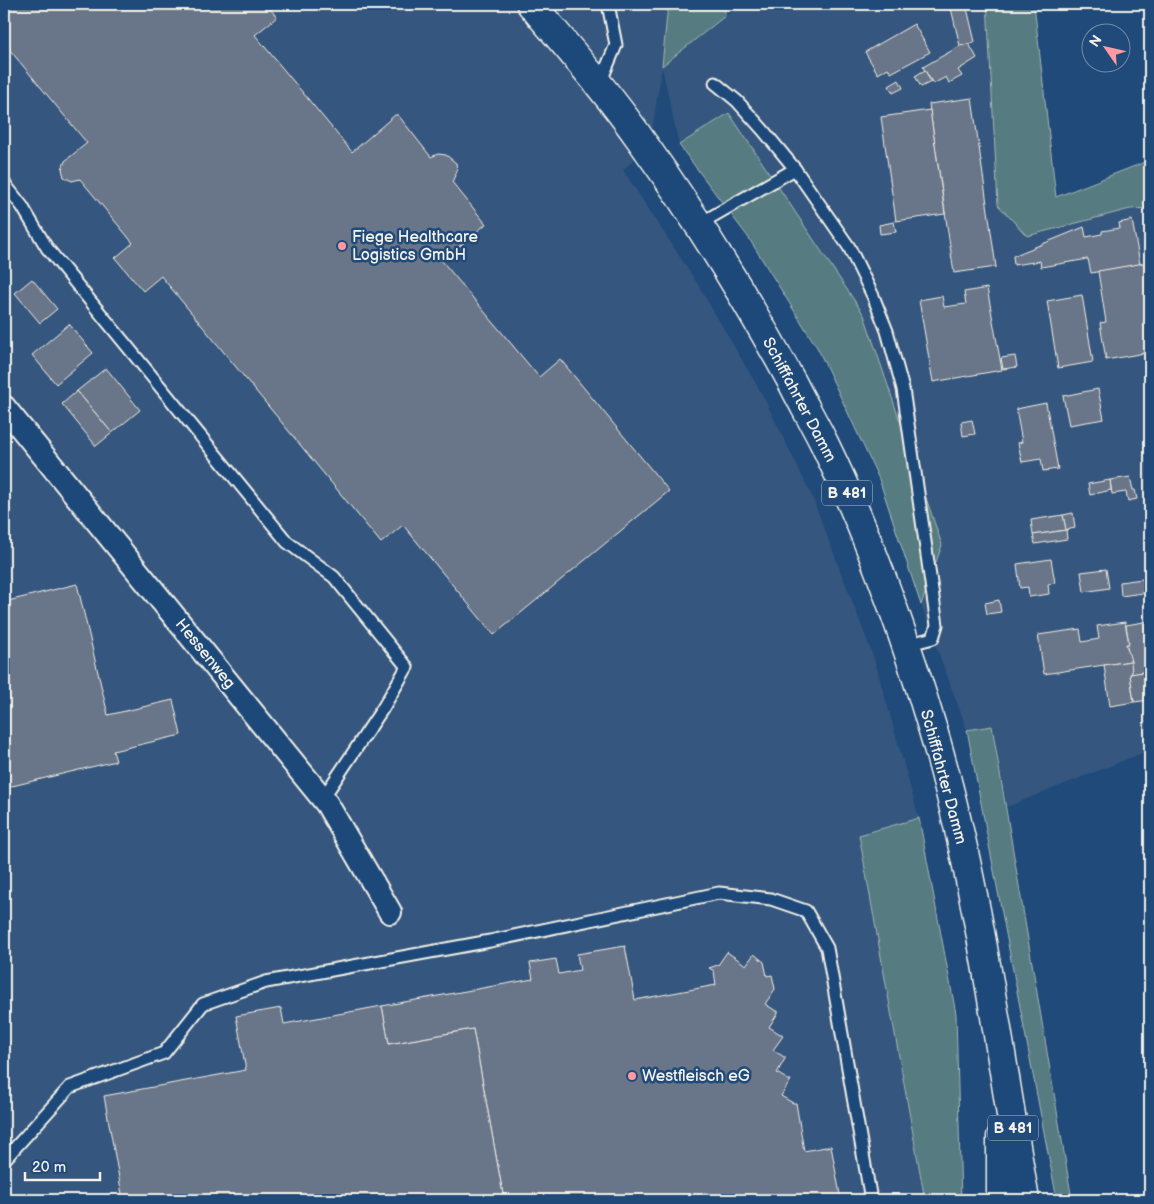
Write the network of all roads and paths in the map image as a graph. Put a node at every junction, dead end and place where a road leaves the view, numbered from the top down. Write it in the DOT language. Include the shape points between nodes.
graph roads {
  1 [pos="531,4"];
  2 [pos="608,4"];
  3 [pos="715,83"];
  4 [pos="599,84"];
  5 [pos="795,169"];
  6 [pos="4,183"];
  7 [pos="698,224"];
  8 [pos="4,407"];
  9 [pos="906,645"];
  10 [pos="322,798"];
  11 [pos="390,912"];
  12 [pos="1000,1056"];
  13 [pos="4,1160"];
  14 [pos="871,1200"];
  15 [pos="1001,1200"];
  16 [pos="1025,1200"];
  1 -- 4 [label="main road, Schifffahrter Damm / B 481"];
  2 -- 4 [label="lane" via="616,44"];
  3 -- 5 [label="lane" via="737,101"];
  4 -- 7 [label="main road, Schifffahrter Damm / B 481"];
  5 -- 7 [label="lane"];
  5 -- 9 [label="lane" via="849,247 873,296 903,390 938,625 933,638"];
  6 -- 10 [label="lane" via="47,248 287,542 334,577 407,667"];
  7 -- 9 [label="main road, Schifffahrter Damm / B 481" via="723,261 824,442 868,542"];
  8 -- 10 [label="street, Hessenweg"];
  9 -- 12 [label="main road, Schifffahrter Damm / B 481" via="956,819 989,979"];
  10 -- 11 [label="street, Hessenweg"];
  12 -- 15 [label="main road, Schifffahrter Damm / B 481"];
  12 -- 16 [label="main road, Schifffahrter Damm / B 481"];
  13 -- 14 [label="lane" via="70,1087 164,1052 203,1004 266,982 490,941 719,893 770,899 806,911 827,948"];
}
